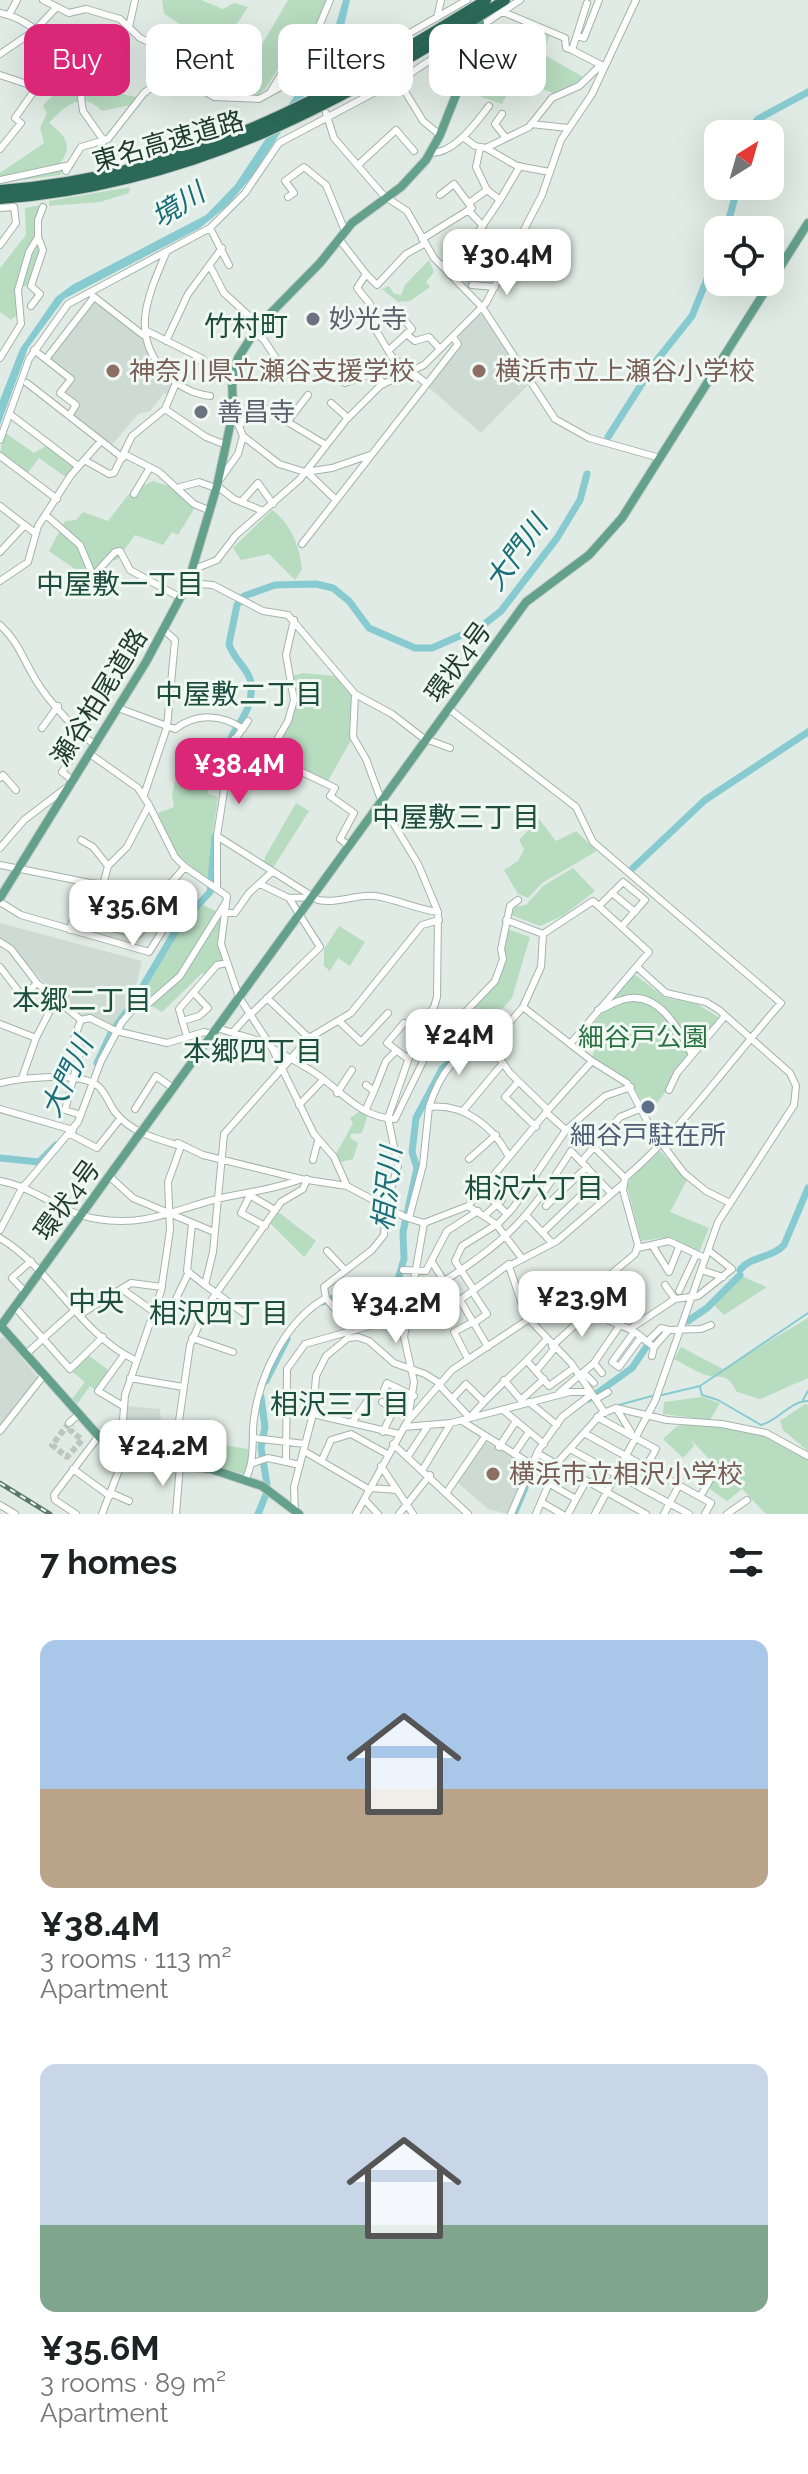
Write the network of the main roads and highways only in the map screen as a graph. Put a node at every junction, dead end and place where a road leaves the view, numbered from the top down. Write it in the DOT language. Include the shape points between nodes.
graph roads {
  1 [pos="486,0"];
  2 [pos="505,0"];
  3 [pos="454,96"];
  4 [pos="0,190"];
  5 [pos="0,199"];
  6 [pos="808,223"];
  7 [pos="0,900"];
  8 [pos="0,1326"];
  9 [pos="297,1513"];
  1 -- 4 [label="highway, 東名高速道路" via="362,76 207,147 68,182"];
  2 -- 5 [label="highway, 東名高速道路" via="410,59 265,135 138,177"];
  3 -- 7 [label="main road, 瀬谷柏尾道路" via="440,135 413,176 345,231 256,328 238,358 226,445 188,583"];
  6 -- 8 [label="main road, 環状4号" via="611,533 526,602"];
  8 -- 9 [label="main road" via="119,1459 211,1469 270,1490"];
}
